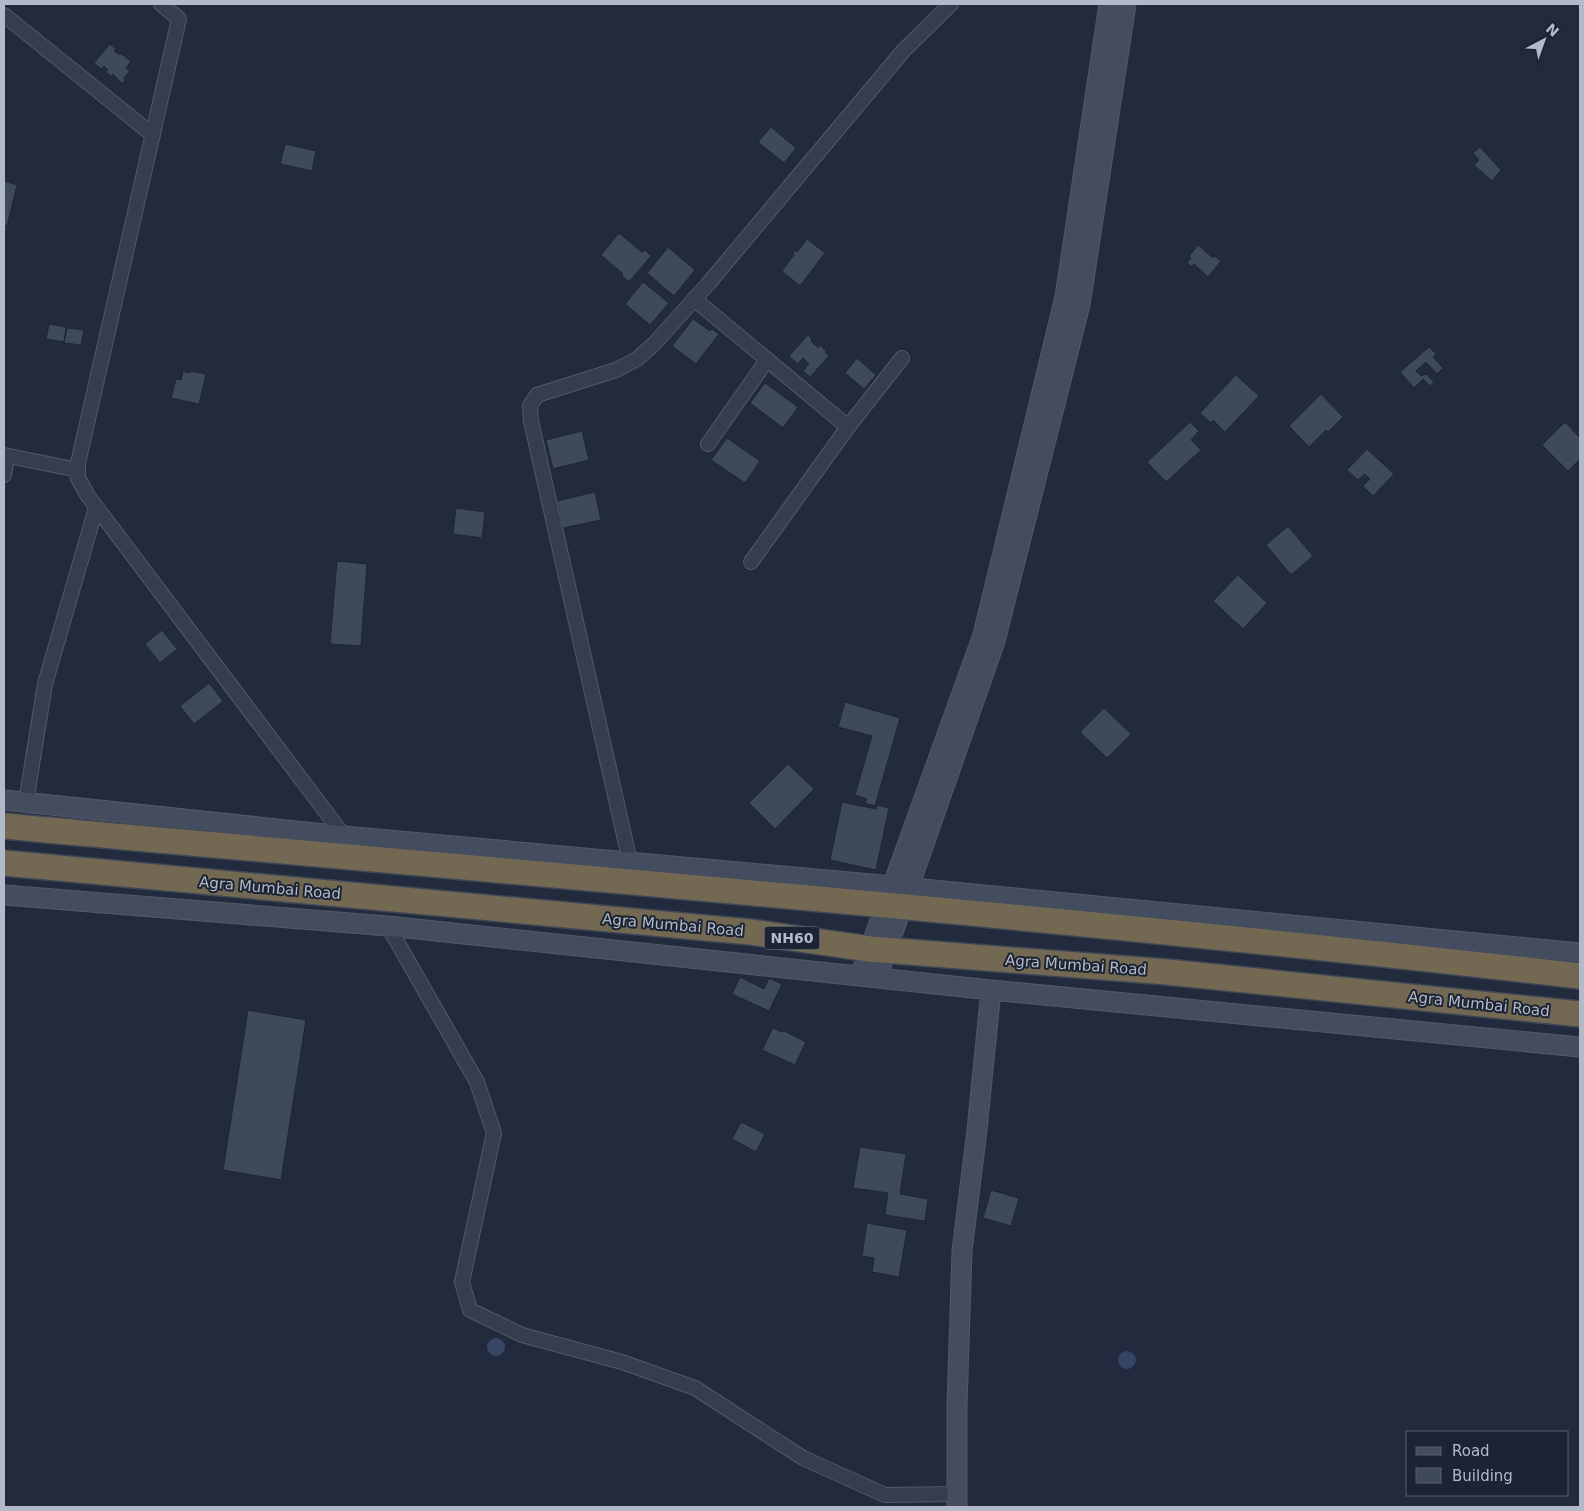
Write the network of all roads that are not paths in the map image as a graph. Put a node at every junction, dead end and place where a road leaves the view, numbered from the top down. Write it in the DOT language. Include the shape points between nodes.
graph roads {
  1 [pos="161,4"];
  2 [pos="951,4"];
  3 [pos="1111,4"];
  4 [pos="4,15"];
  5 [pos="153,135"];
  6 [pos="694,299"];
  7 [pos="902,358"];
  8 [pos="767,360"];
  9 [pos="848,427"];
  10 [pos="708,444"];
  11 [pos="6,456"];
  12 [pos="78,470"];
  13 [pos="4,474"];
  14 [pos="96,508"];
  15 [pos="751,562"];
  16 [pos="4,800"];
  17 [pos="26,802"];
  18 [pos="4,826"];
  19 [pos="344,836"];
  20 [pos="630,862"];
  21 [pos="4,863"];
  22 [pos="4,895"];
  23 [pos="897,896"];
  24 [pos="388,926"];
  25 [pos="878,950"];
  26 [pos="1580,953"];
  27 [pos="1580,976"];
  28 [pos="869,977"];
  29 [pos="991,990"];
  30 [pos="1580,1014"];
  31 [pos="1580,1047"];
  32 [pos="956,1501"];
  1 -- 5 [label="street" via="179,20"];
  2 -- 6 [label="street" via="904,50"];
  3 -- 23 [label="street" via="1065,297 983,635"];
  4 -- 5 [label="street"];
  5 -- 12 [label="street"];
  6 -- 8 [label="street"];
  6 -- 20 [label="street" via="654,344 636,359 616,370 537,395 530,406 554,531"];
  7 -- 9 [label="street"];
  8 -- 9 [label="street"];
  8 -- 10 [label="street"];
  9 -- 15 [label="street"];
  11 -- 12 [label="street"];
  11 -- 13 [label="street"];
  12 -- 14 [label="street" via="78,478"];
  14 -- 17 [label="street" via="45,684"];
  14 -- 19 [label="street"];
  16 -- 17 [label="street"];
  17 -- 19 [label="street"];
  18 -- 23 [label="highway"];
  19 -- 20 [label="street"];
  20 -- 23 [label="street"];
  21 -- 25 [label="highway, Agra Mumbai Road / NH60" via="740,931"];
  22 -- 24 [label="street"];
  23 -- 25 [label="street"];
  23 -- 26 [label="street"];
  23 -- 27 [label="highway"];
  24 -- 28 [label="street"];
  24 -- 32 [label="street" via="477,1082 494,1133 462,1282 470,1310 522,1335 622,1362 695,1388 803,1458 885,1495"];
  25 -- 28 [label="street"];
  25 -- 30 [label="highway, Agra Mumbai Road / NH60" via="1167,972"];
  28 -- 29 [label="street"];
  29 -- 31 [label="street"];
  29 -- 32 [label="street" via="962,1251"];
}
